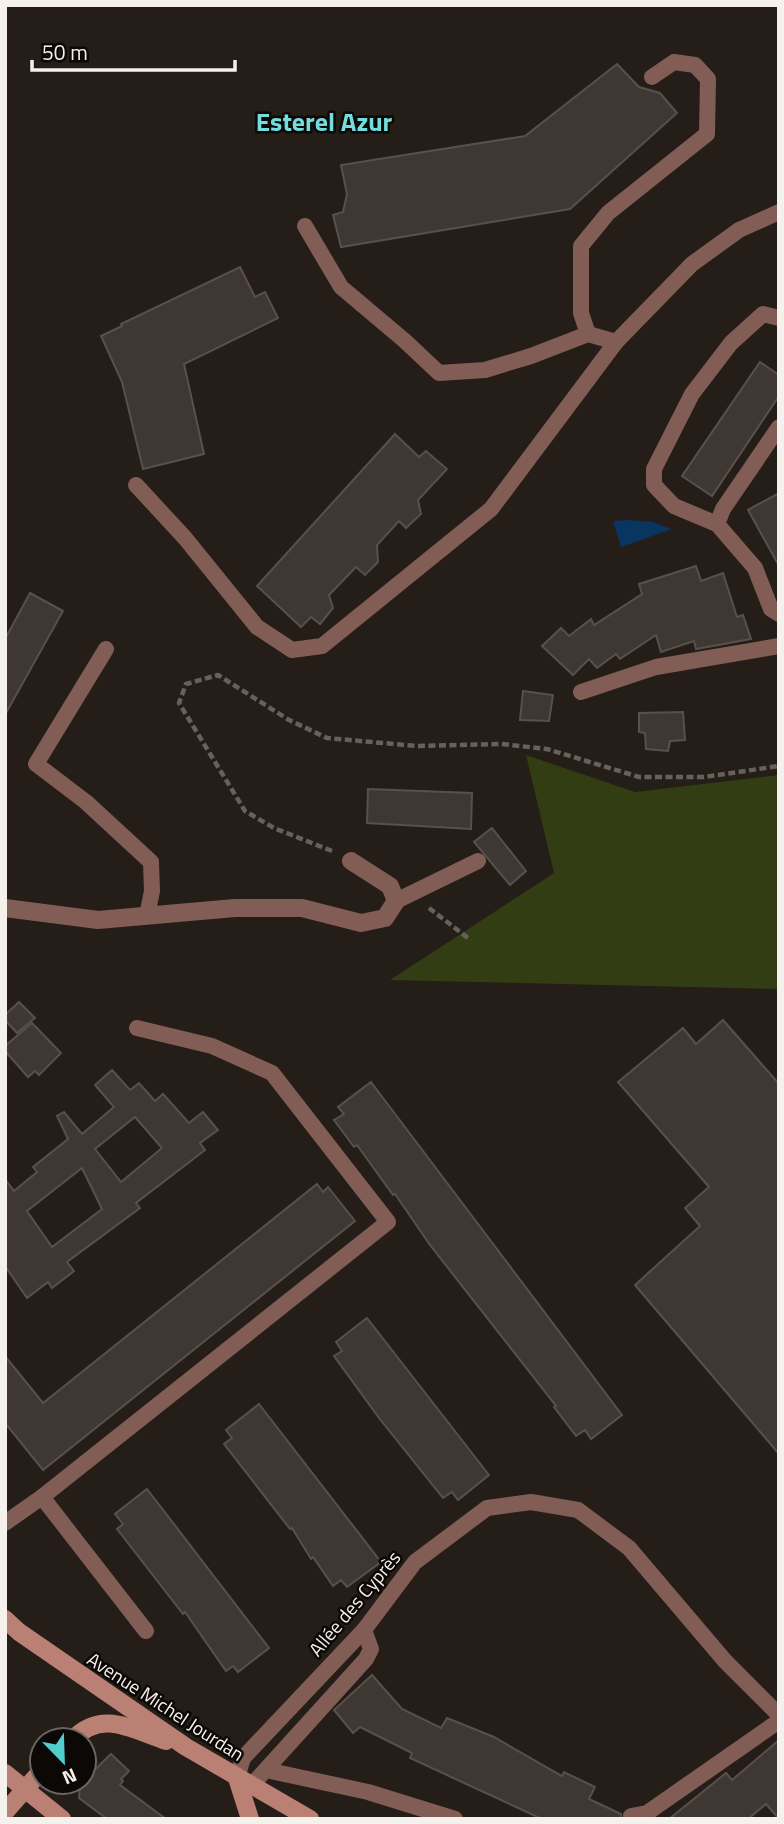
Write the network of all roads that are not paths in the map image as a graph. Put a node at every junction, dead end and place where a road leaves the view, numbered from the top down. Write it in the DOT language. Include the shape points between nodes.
graph roads {
  1 [pos="652,77"];
  2 [pos="779,212"];
  3 [pos="306,226"];
  4 [pos="779,318"];
  5 [pos="588,334"];
  6 [pos="616,342"];
  7 [pos="779,427"];
  8 [pos="136,485"];
  9 [pos="717,524"];
  10 [pos="779,614"];
  11 [pos="779,646"];
  12 [pos="106,649"];
  13 [pos="581,692"];
  14 [pos="351,861"];
  15 [pos="478,861"];
  16 [pos="404,898"];
  17 [pos="5,908"];
  18 [pos="147,916"];
  19 [pos="136,1028"];
  20 [pos="43,1497"];
  21 [pos="5,1523"];
  22 [pos="5,1619"];
  23 [pos="363,1630"];
  24 [pos="146,1631"];
  25 [pos="779,1715"];
  26 [pos="779,1721"];
  27 [pos="91,1726"];
  28 [pos="186,1747"];
  29 [pos="267,1770"];
  30 [pos="5,1773"];
  31 [pos="244,1782"];
  32 [pos="28,1786"];
  33 [pos="25,1790"];
  34 [pos="5,1812"];
  35 [pos="631,1816"];
  36 [pos="62,1819"];
  37 [pos="250,1819"];
  38 [pos="310,1819"];
  39 [pos="455,1819"];
  1 -- 5 [label="lane" via="674,62 695,65 708,79 707,134 608,213 581,246 580,313"];
  2 -- 6 [label="lane" via="739,230 692,264"];
  3 -- 5 [label="lane" via="341,287 439,373 485,370"];
  4 -- 9 [label="lane" via="763,314 731,343 692,394 654,469 654,485 674,506"];
  5 -- 6 [label="lane"];
  6 -- 8 [label="lane" via="491,509 322,646 292,650 257,626"];
  7 -- 9 [label="lane"];
  9 -- 10 [label="lane" via="755,568 771,609"];
  11 -- 13 [label="lane" via="656,667"];
  12 -- 18 [label="lane" via="36,764 86,802 151,862"];
  14 -- 16 [label="street"];
  15 -- 16 [label="lane"];
  16 -- 18 [label="street" via="385,918 361,923 302,908"];
  17 -- 18 [label="street" via="98,920"];
  19 -- 20 [label="lane" via="212,1046 272,1073 388,1222"];
  20 -- 21 [label="lane"];
  20 -- 24 [label="lane"];
  22 -- 28 [label="main road, Avenue Michel Jourdan"];
  23 -- 25 [label="lane, Allée des Cyprès" via="415,1562 487,1508 531,1502 578,1510 629,1548"];
  23 -- 29 [label="lane" via="371,1648 366,1659"];
  23 -- 31 [label="lane, Allée des Cyprès" via="243,1758"];
  26 -- 35 [label="lane" via="647,1813"];
  27 -- 28 [label="main road" via="105,1722"];
  28 -- 31 [label="main road, Avenue Michel Jourdan"];
  29 -- 31 [label="lane"];
  29 -- 39 [label="lane" via="368,1792"];
  30 -- 33 [label="main road"];
  31 -- 37 [label="main road"];
  31 -- 38 [label="main road, Avenue Michel Jourdan"];
  32 -- 33 [label="main road"];
  33 -- 34 [label="main road"];
  33 -- 36 [label="main road"];
}
